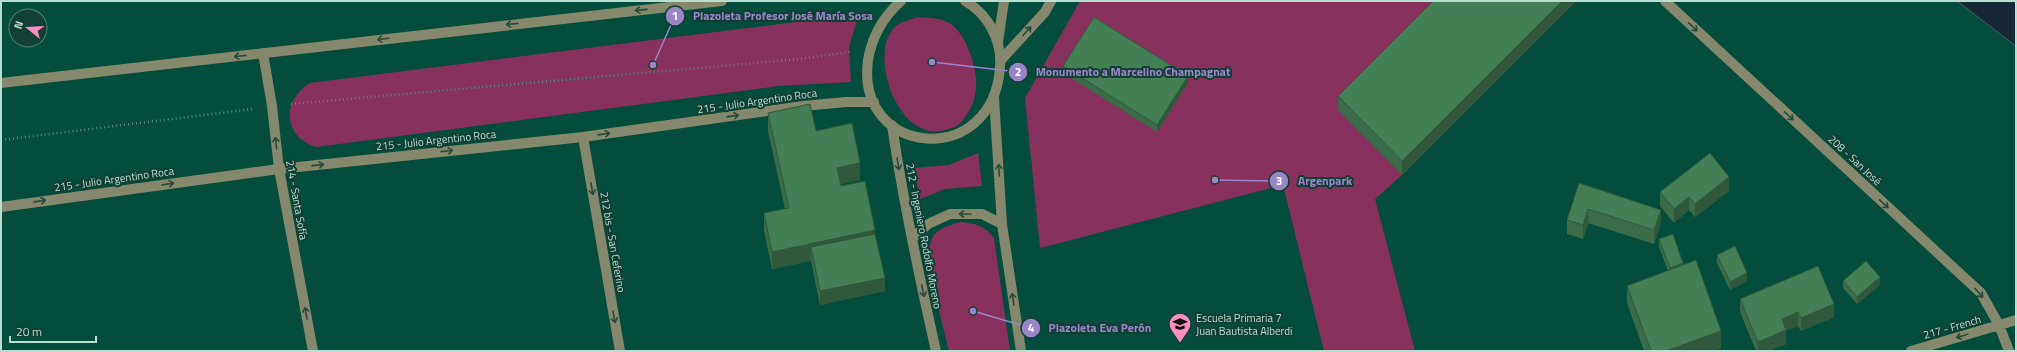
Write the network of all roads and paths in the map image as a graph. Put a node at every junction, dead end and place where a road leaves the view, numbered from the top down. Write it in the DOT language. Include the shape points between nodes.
graph roads {
  1 [pos="722,1"];
  2 [pos="901,1"];
  3 [pos="965,1"];
  4 [pos="1004,1"];
  5 [pos="1051,1"];
  6 [pos="1665,1"];
  7 [pos="998,42"];
  8 [pos="870,49"];
  9 [pos="263,53"];
  10 [pos="1001,60"];
  11 [pos="1,83"];
  12 [pos="994,98"];
  13 [pos="874,102"];
  14 [pos="272,106"];
  15 [pos="892,125"];
  16 [pos="583,137"];
  17 [pos="1,140"];
  18 [pos="279,169"];
  19 [pos="1,207"];
  20 [pos="1002,224"];
  21 [pos="913,238"];
  22 [pos="2016,320"];
  23 [pos="1999,325"];
  24 [pos="313,351"];
  25 [pos="620,351"];
  26 [pos="936,351"];
  27 [pos="1021,351"];
  28 [pos="1911,351"];
  29 [pos="2009,351"];
  1 -- 9 [label="street, one-way"];
  2 -- 8 [label="street" via="883,20"];
  3 -- 7 [label="street" via="974,6 989,22"];
  4 -- 7 [label="street"];
  10 -- 5 [label="street, one-way" via="1045,12"];
  6 -- 23 [label="street, 208 - San José, one-way" via="1981,293"];
  7 -- 10 [label="street"];
  8 -- 13 [label="street" via="867,70"];
  8 -- 14 [label="path" via="800,59"];
  9 -- 11 [label="street, one-way"];
  9 -- 14 [label="street, 214 - Santa Sofía"];
  10 -- 12 [label="street"];
  12 -- 15 [label="street" via="973,124 951,137 940,140 912,137"];
  20 -- 12 [label="street, one-way"];
  13 -- 15 [label="street" via="882,116"];
  16 -- 13 [label="street, 215 - Julio Argentino Roca, one-way" via="803,106"];
  14 -- 17 [label="path"];
  18 -- 14 [label="street, 214 - Santa Sofía, one-way"];
  15 -- 21 [label="street, 212 - Ingeniero Rodolfo Moreno, one-way" via="901,189"];
  18 -- 16 [label="street, 215 - Julio Argentino Roca, one-way"];
  16 -- 25 [label="street, 212 bis - San Ceferino, one-way"];
  19 -- 18 [label="street, 215 - Julio Argentino Roca, one-way"];
  24 -- 18 [label="street, 214 - Santa Sofía, one-way"];
  20 -- 21 [label="street, one-way" via="982,214 950,214 928,224"];
  27 -- 20 [label="street, one-way"];
  21 -- 26 [label="street, 212 - Ingeniero Rodolfo Moreno, one-way"];
  22 -- 23 [label="street, 217 - French"];
  23 -- 28 [label="street, 217 - French, one-way"];
  23 -- 29 [label="street, 208 - San José"];
}
